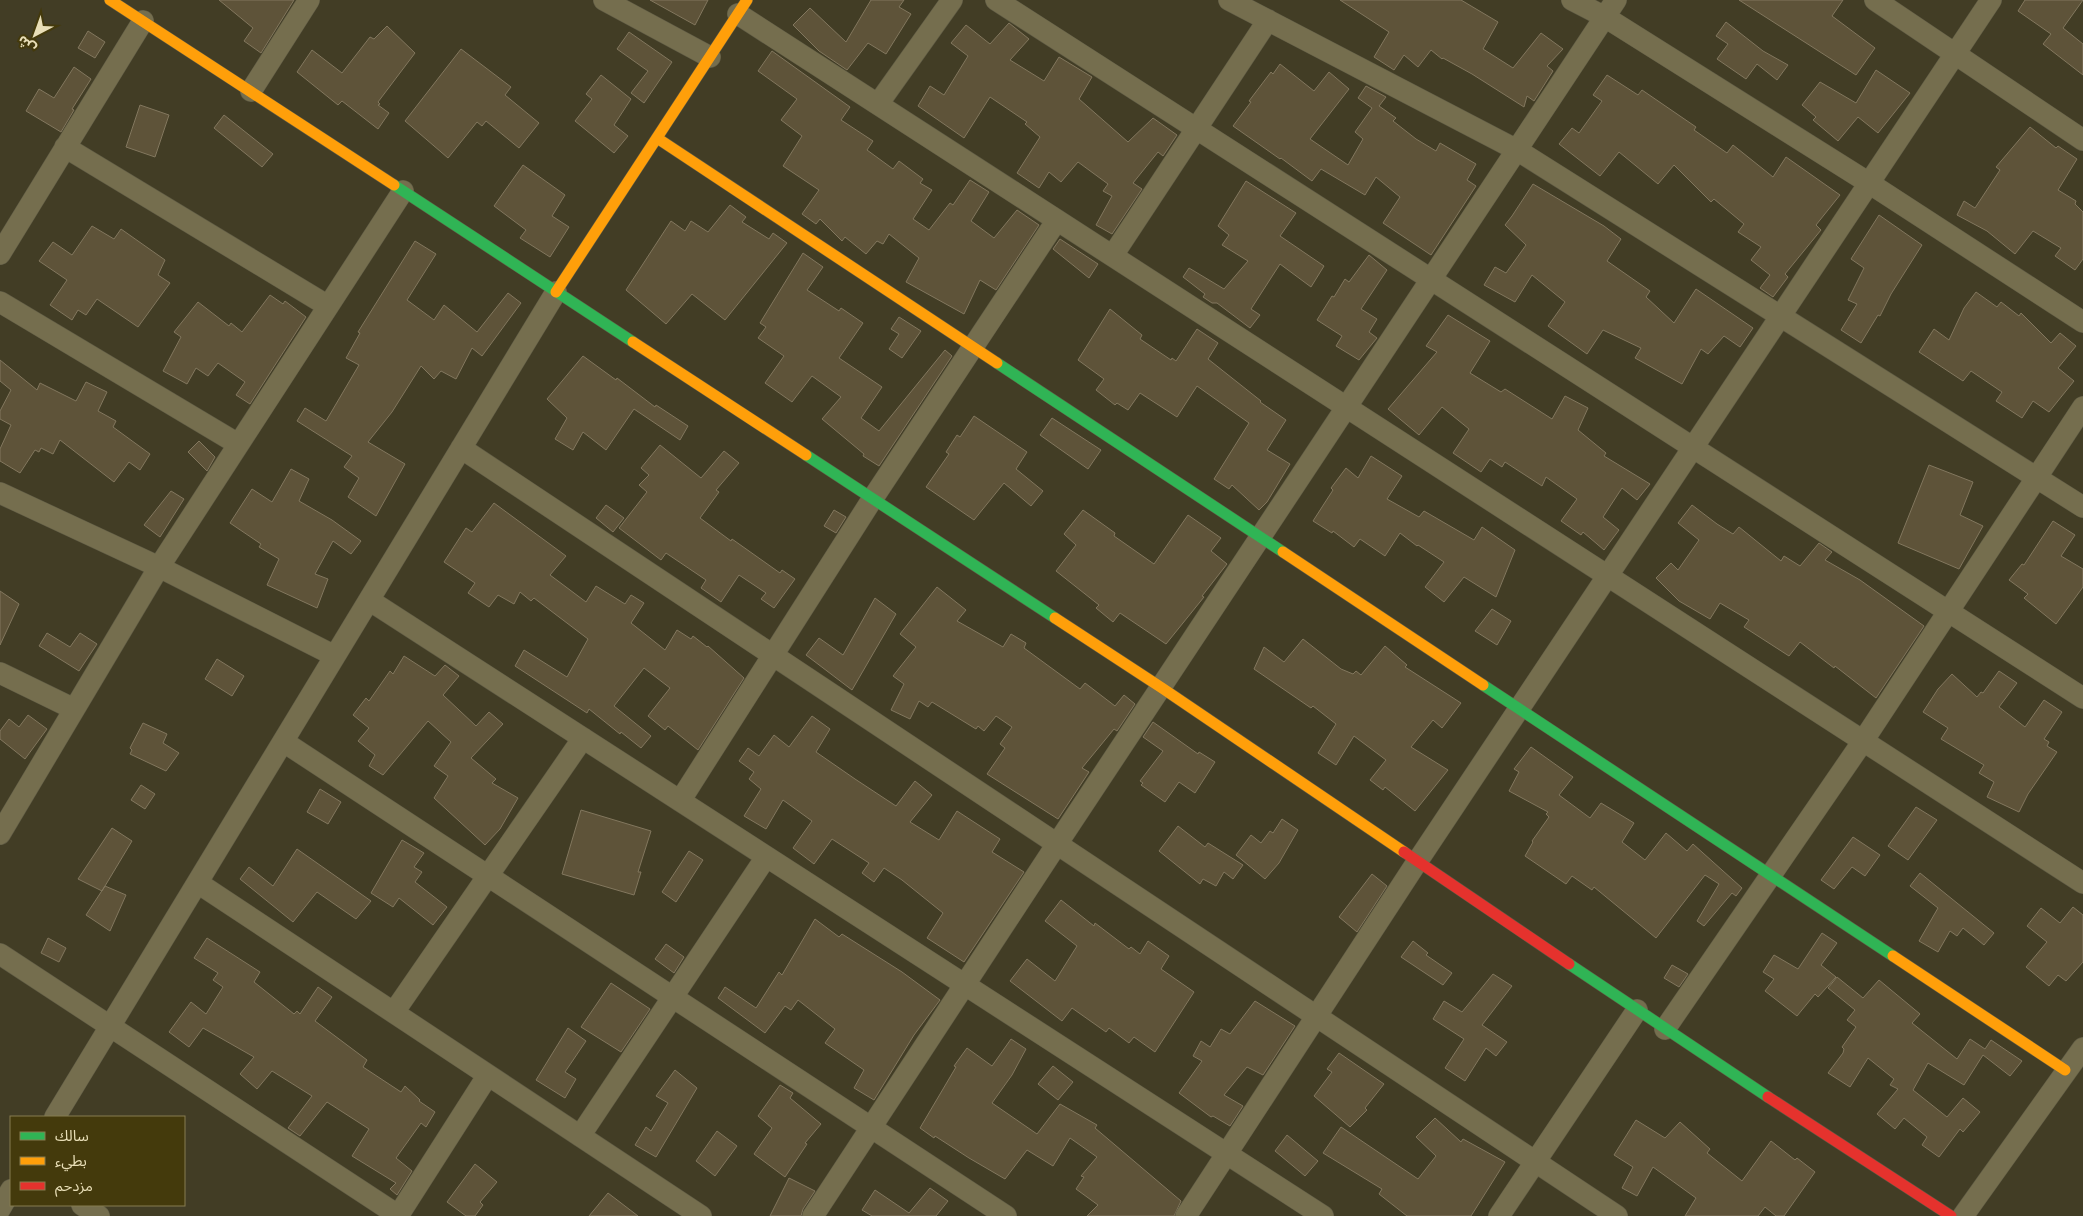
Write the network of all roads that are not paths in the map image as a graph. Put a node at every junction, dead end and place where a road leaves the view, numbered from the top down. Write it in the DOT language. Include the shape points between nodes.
graph roads {
  1 [pos="110,0"];
  2 [pos="309,0"];
  3 [pos="604,0"];
  4 [pos="952,0"];
  5 [pos="996,0"];
  6 [pos="1229,0"];
  7 [pos="1572,0"];
  8 [pos="1874,0"];
  9 [pos="1991,0"];
  10 [pos="742,7"];
  11 [pos="1611,9"];
  12 [pos="143,20"];
  13 [pos="1268,20"];
  14 [pos="1954,55"];
  15 [pos="710,57"];
  16 [pos="252,92"];
  17 [pos="878,104"];
  18 [pos="1197,128"];
  19 [pos="657,138"];
  20 [pos="2083,140"];
  21 [pos="65,147"];
  22 [pos="1517,150"];
  23 [pos="1869,184"];
  24 [pos="403,191"];
  25 [pos="1057,220"];
  26 [pos="0,254"];
  27 [pos="1113,255"];
  28 [pos="1432,280"];
  29 [pos="556,292"];
  30 [pos="0,302"];
  31 [pos="328,306"];
  32 [pos="1781,316"];
  33 [pos="2083,322"];
  34 [pos="973,347"];
  35 [pos="2083,407"];
  36 [pos="1347,408"];
  37 [pos="238,444"];
  38 [pos="462,448"];
  39 [pos="1693,448"];
  40 [pos="2037,477"];
  41 [pos="0,493"];
  42 [pos="873,498"];
  43 [pos="2083,507"];
  44 [pos="1261,538"];
  45 [pos="159,568"];
  46 [pos="1608,576"];
  47 [pos="369,600"];
  48 [pos="1948,612"];
  49 [pos="335,656"];
  50 [pos="773,656"];
  51 [pos="0,673"];
  52 [pos="1162,688"];
  53 [pos="2083,698"];
  54 [pos="74,709"];
  55 [pos="1519,709"];
  56 [pos="584,738"];
  57 [pos="1863,741"];
  58 [pos="284,742"];
  59 [pos="680,801"];
  60 [pos="0,834"];
  61 [pos="1057,844"];
  62 [pos="766,856"];
  63 [pos="1417,862"];
  64 [pos="488,876"];
  65 [pos="1771,876"];
  66 [pos="198,883"];
  67 [pos="2083,883"];
  68 [pos="0,954"];
  69 [pos="964,984"];
  70 [pos="673,997"];
  71 [pos="1637,1010"];
  72 [pos="394,1012"];
  73 [pos="1317,1016"];
  74 [pos="111,1026"];
  75 [pos="1665,1029"];
  76 [pos="2083,1048"];
  77 [pos="2065,1070"];
  78 [pos="488,1075"];
  79 [pos="56,1116"];
  80 [pos="871,1127"];
  81 [pos="580,1136"];
  82 [pos="1227,1154"];
  83 [pos="1535,1162"];
  84 [pos="10,1192"];
  85 [pos="84,1206"];
  86 [pos="0,1208"];
  87 [pos="99,1216"];
  88 [pos="399,1216"];
  89 [pos="701,1216"];
  90 [pos="813,1216"];
  91 [pos="1006,1216"];
  92 [pos="1186,1216"];
  93 [pos="1323,1216"];
  94 [pos="1498,1216"];
  95 [pos="1617,1216"];
  96 [pos="1951,1216"];
  97 [pos="1963,1216"];
  1 -- 12 [label="main road"];
  2 -- 16 [label="street"];
  3 -- 15 [label="street"];
  4 -- 17 [label="street"];
  5 -- 18 [label="street"];
  6 -- 13 [label="street"];
  7 -- 11 [label="street"];
  8 -- 14 [label="street"];
  9 -- 14 [label="street"];
  10 -- 15 [label="main road"];
  10 -- 17 [label="street"];
  11 -- 22 [label="street"];
  11 -- 23 [label="street"];
  12 -- 16 [label="main road"];
  12 -- 21 [label="street"];
  13 -- 18 [label="street"];
  13 -- 22 [label="street"];
  14 -- 20 [label="street"];
  14 -- 23 [label="street"];
  15 -- 19 [label="main road"];
  16 -- 24 [label="main road"];
  17 -- 25 [label="street"];
  18 -- 27 [label="street"];
  18 -- 28 [label="street"];
  19 -- 29 [label="main road"];
  19 -- 34 [label="main road"];
  21 -- 26 [label="street"];
  21 -- 31 [label="street"];
  22 -- 28 [label="street"];
  22 -- 32 [label="street"];
  23 -- 32 [label="street"];
  23 -- 33 [label="street"];
  24 -- 29 [label="main road"];
  24 -- 31 [label="street"];
  25 -- 27 [label="street"];
  25 -- 34 [label="street"];
  27 -- 36 [label="street"];
  28 -- 36 [label="street"];
  28 -- 39 [label="street"];
  29 -- 38 [label="street"];
  29 -- 42 [label="main road"];
  30 -- 37 [label="street"];
  31 -- 37 [label="street"];
  32 -- 39 [label="street"];
  32 -- 40 [label="street"];
  34 -- 42 [label="street"];
  34 -- 44 [label="main road"];
  35 -- 40 [label="street"];
  36 -- 44 [label="street"];
  36 -- 46 [label="street"];
  37 -- 45 [label="street"];
  38 -- 47 [label="street"];
  38 -- 50 [label="street"];
  39 -- 46 [label="street"];
  39 -- 48 [label="street"];
  40 -- 43 [label="street"];
  40 -- 48 [label="street"];
  41 -- 45 [label="street"];
  42 -- 50 [label="street"];
  42 -- 52 [label="main road"];
  44 -- 52 [label="street"];
  44 -- 55 [label="main road"];
  45 -- 49 [label="street"];
  45 -- 54 [label="street"];
  46 -- 55 [label="street"];
  46 -- 57 [label="street"];
  47 -- 49 [label="street"];
  47 -- 56 [label="street"];
  48 -- 53 [label="street"];
  48 -- 57 [label="street"];
  49 -- 58 [label="street"];
  50 -- 59 [label="street"];
  50 -- 61 [label="street"];
  51 -- 54 [label="street"];
  52 -- 61 [label="street"];
  52 -- 63 [label="main road"];
  54 -- 60 [label="street"];
  55 -- 63 [label="street"];
  55 -- 65 [label="main road"];
  56 -- 59 [label="street"];
  56 -- 64 [label="street"];
  57 -- 65 [label="street"];
  57 -- 67 [label="street"];
  58 -- 64 [label="street"];
  58 -- 66 [label="street"];
  59 -- 62 [label="street"];
  61 -- 69 [label="street"];
  61 -- 73 [label="street"];
  62 -- 69 [label="street"];
  62 -- 70 [label="street"];
  63 -- 71 [label="main road"];
  63 -- 73 [label="street"];
  64 -- 70 [label="street"];
  64 -- 72 [label="street"];
  65 -- 75 [label="street"];
  65 -- 77 [label="main road"];
  66 -- 72 [label="street"];
  66 -- 74 [label="street"];
  68 -- 74 [label="street"];
  69 -- 80 [label="street"];
  69 -- 82 [label="street"];
  70 -- 80 [label="street"];
  70 -- 81 [label="street"];
  71 -- 75 [label="main road"];
  71 -- 83 [label="street"];
  72 -- 78 [label="street"];
  73 -- 82 [label="street"];
  73 -- 83 [label="street"];
  74 -- 79 [label="street"];
  74 -- 88 [label="street"];
  75 -- 96 [label="main road"];
  76 -- 77 [label="street"];
  77 -- 97 [label="street"];
  78 -- 81 [label="street"];
  78 -- 88 [label="street"];
  80 -- 90 [label="street"];
  80 -- 91 [label="street"];
  81 -- 89 [label="street"];
  82 -- 92 [label="street"];
  82 -- 93 [label="street"];
  83 -- 94 [label="street"];
  83 -- 95 [label="street"];
  84 -- 86 [label="street"];
  85 -- 87 [label="street"];
}
